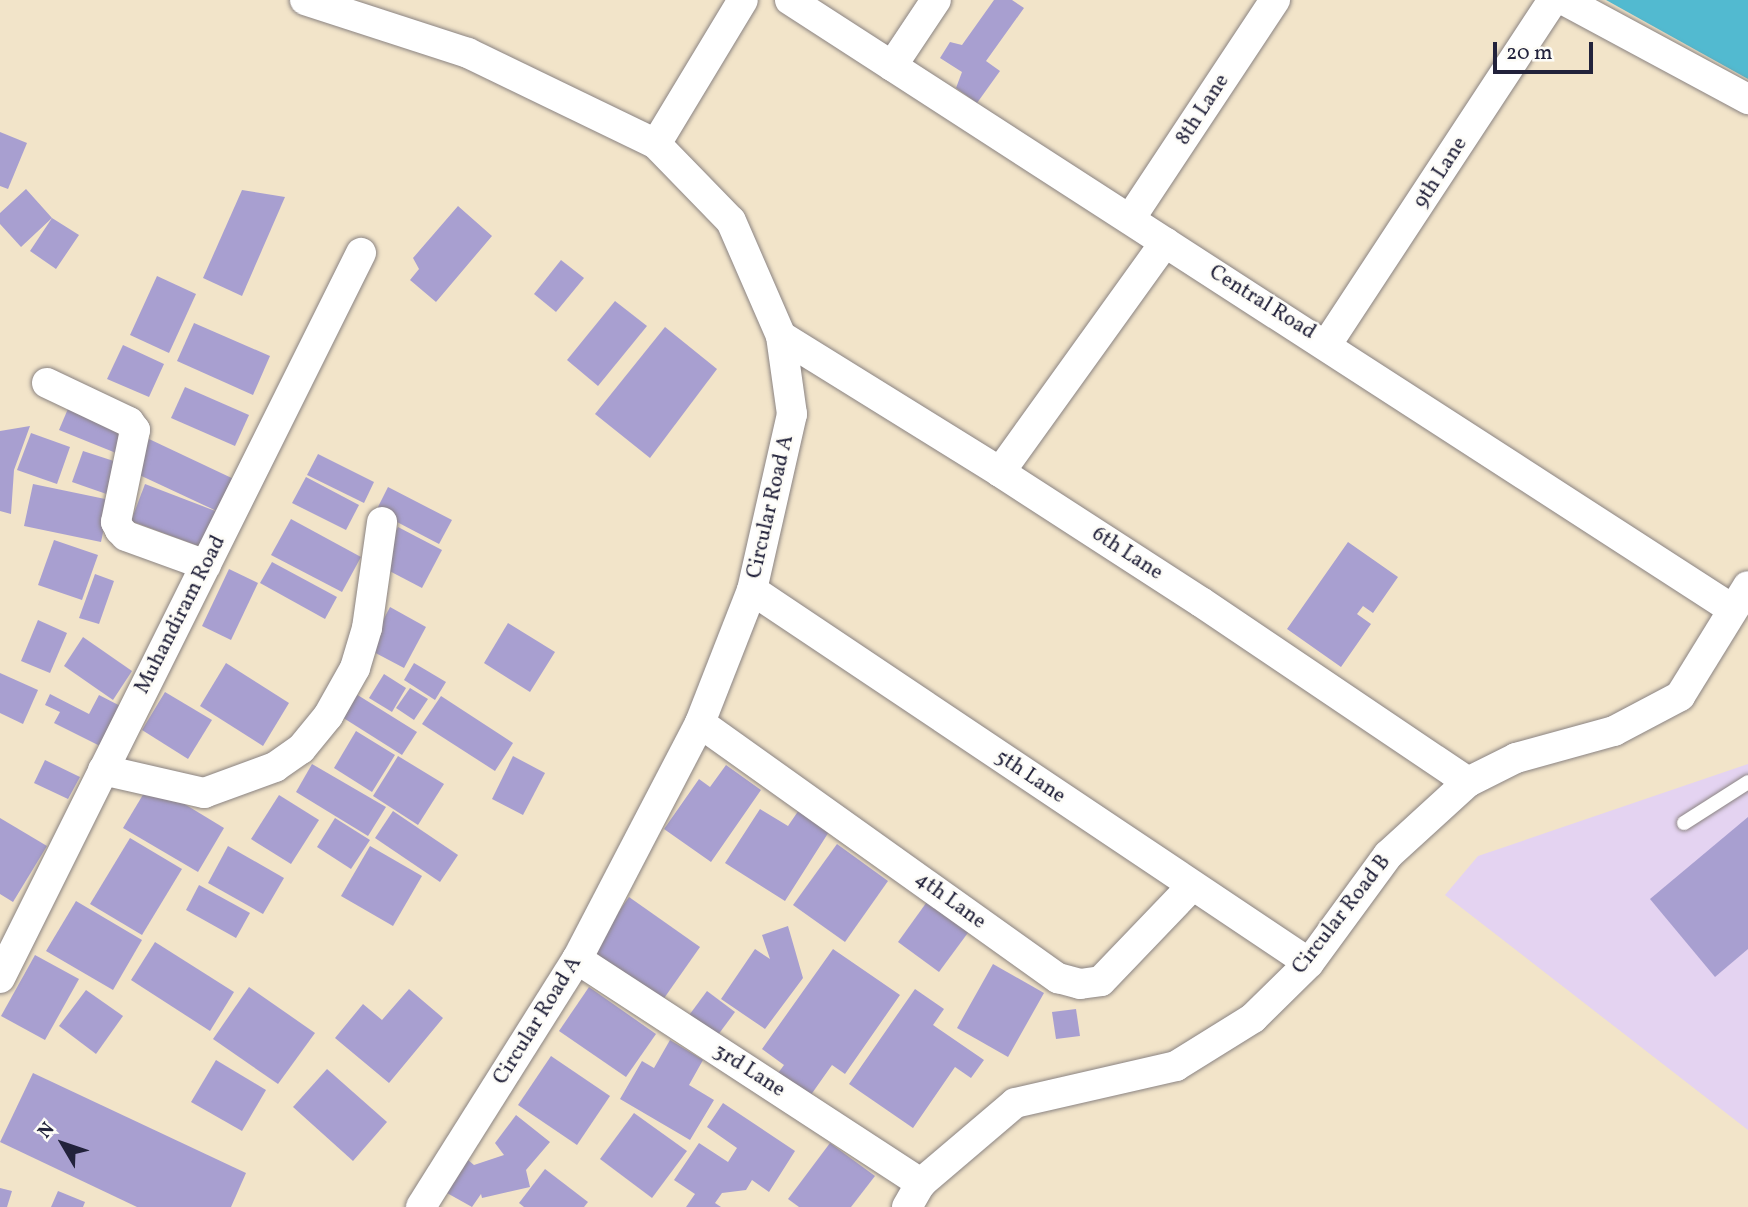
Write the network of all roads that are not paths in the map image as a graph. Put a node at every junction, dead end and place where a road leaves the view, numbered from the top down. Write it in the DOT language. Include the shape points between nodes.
graph roads {
  1 [pos="305,0"];
  2 [pos="743,0"];
  3 [pos="790,0"];
  4 [pos="936,0"];
  5 [pos="1275,0"];
  6 [pos="1553,0"];
  7 [pos="1564,0"];
  8 [pos="892,66"];
  9 [pos="1748,99"];
  10 [pos="656,144"];
  11 [pos="1130,219"];
  12 [pos="1165,242"];
  13 [pos="361,253"];
  14 [pos="781,336"];
  15 [pos="1327,344"];
  16 [pos="47,383"];
  17 [pos="1000,472"];
  18 [pos="382,522"];
  19 [pos="206,565"];
  20 [pos="752,590"];
  21 [pos="1740,597"];
  22 [pos="700,723"];
  23 [pos="103,770"];
  24 [pos="1468,782"];
  25 [pos="1748,782"];
  26 [pos="1684,823"];
  27 [pos="1192,886"];
  28 [pos="578,959"];
  29 [pos="1309,963"];
  30 [pos="0,978"];
  31 [pos="914,1195"];
  32 [pos="425,1206"];
  1 -- 10 [label="street, Circular Road A" via="468,53"];
  2 -- 10 [label="street"];
  3 -- 8 [label="street, Central Road"];
  4 -- 8 [label="street"];
  5 -- 11 [label="street, 8th Lane"];
  6 -- 15 [label="street, 9th Lane"];
  7 -- 9 [label="street"];
  8 -- 11 [label="street, Central Road"];
  10 -- 14 [label="street, Circular Road A" via="731,221"];
  11 -- 12 [label="street, Central Road"];
  12 -- 15 [label="street, Central Road"];
  12 -- 17 [label="street"];
  13 -- 19 [label="street, Muhandiram Road"];
  14 -- 17 [label="street, 6th Lane"];
  14 -- 20 [label="street, Circular Road A" via="792,414"];
  15 -- 21 [label="street, Central Road"];
  16 -- 19 [label="street" via="130,422 135,430 116,522 120,530"];
  17 -- 24 [label="street, 6th Lane"];
  18 -- 23 [label="street" via="367,628 355,668 328,716 301,750 275,768 204,793"];
  19 -- 23 [label="street, Muhandiram Road"];
  20 -- 22 [label="street, Circular Road A"];
  20 -- 27 [label="street, 5th Lane"];
  21 -- 24 [label="street, Circular Road B" via="1680,696 1614,731 1516,758"];
  22 -- 27 [label="street, 4th Lane" via="1058,978 1080,984 1101,981"];
  22 -- 28 [label="street, Circular Road A"];
  23 -- 30 [label="street, Muhandiram Road"];
  24 -- 29 [label="street, Circular Road B" via="1388,855"];
  25 -- 26 [label="lane"];
  27 -- 29 [label="street, 5th Lane"];
  28 -- 31 [label="street, 3rd Lane"];
  28 -- 32 [label="street, Circular Road A"];
  29 -- 31 [label="street, Circular Road B" via="1253,1018 1177,1066 1016,1103"];
}
